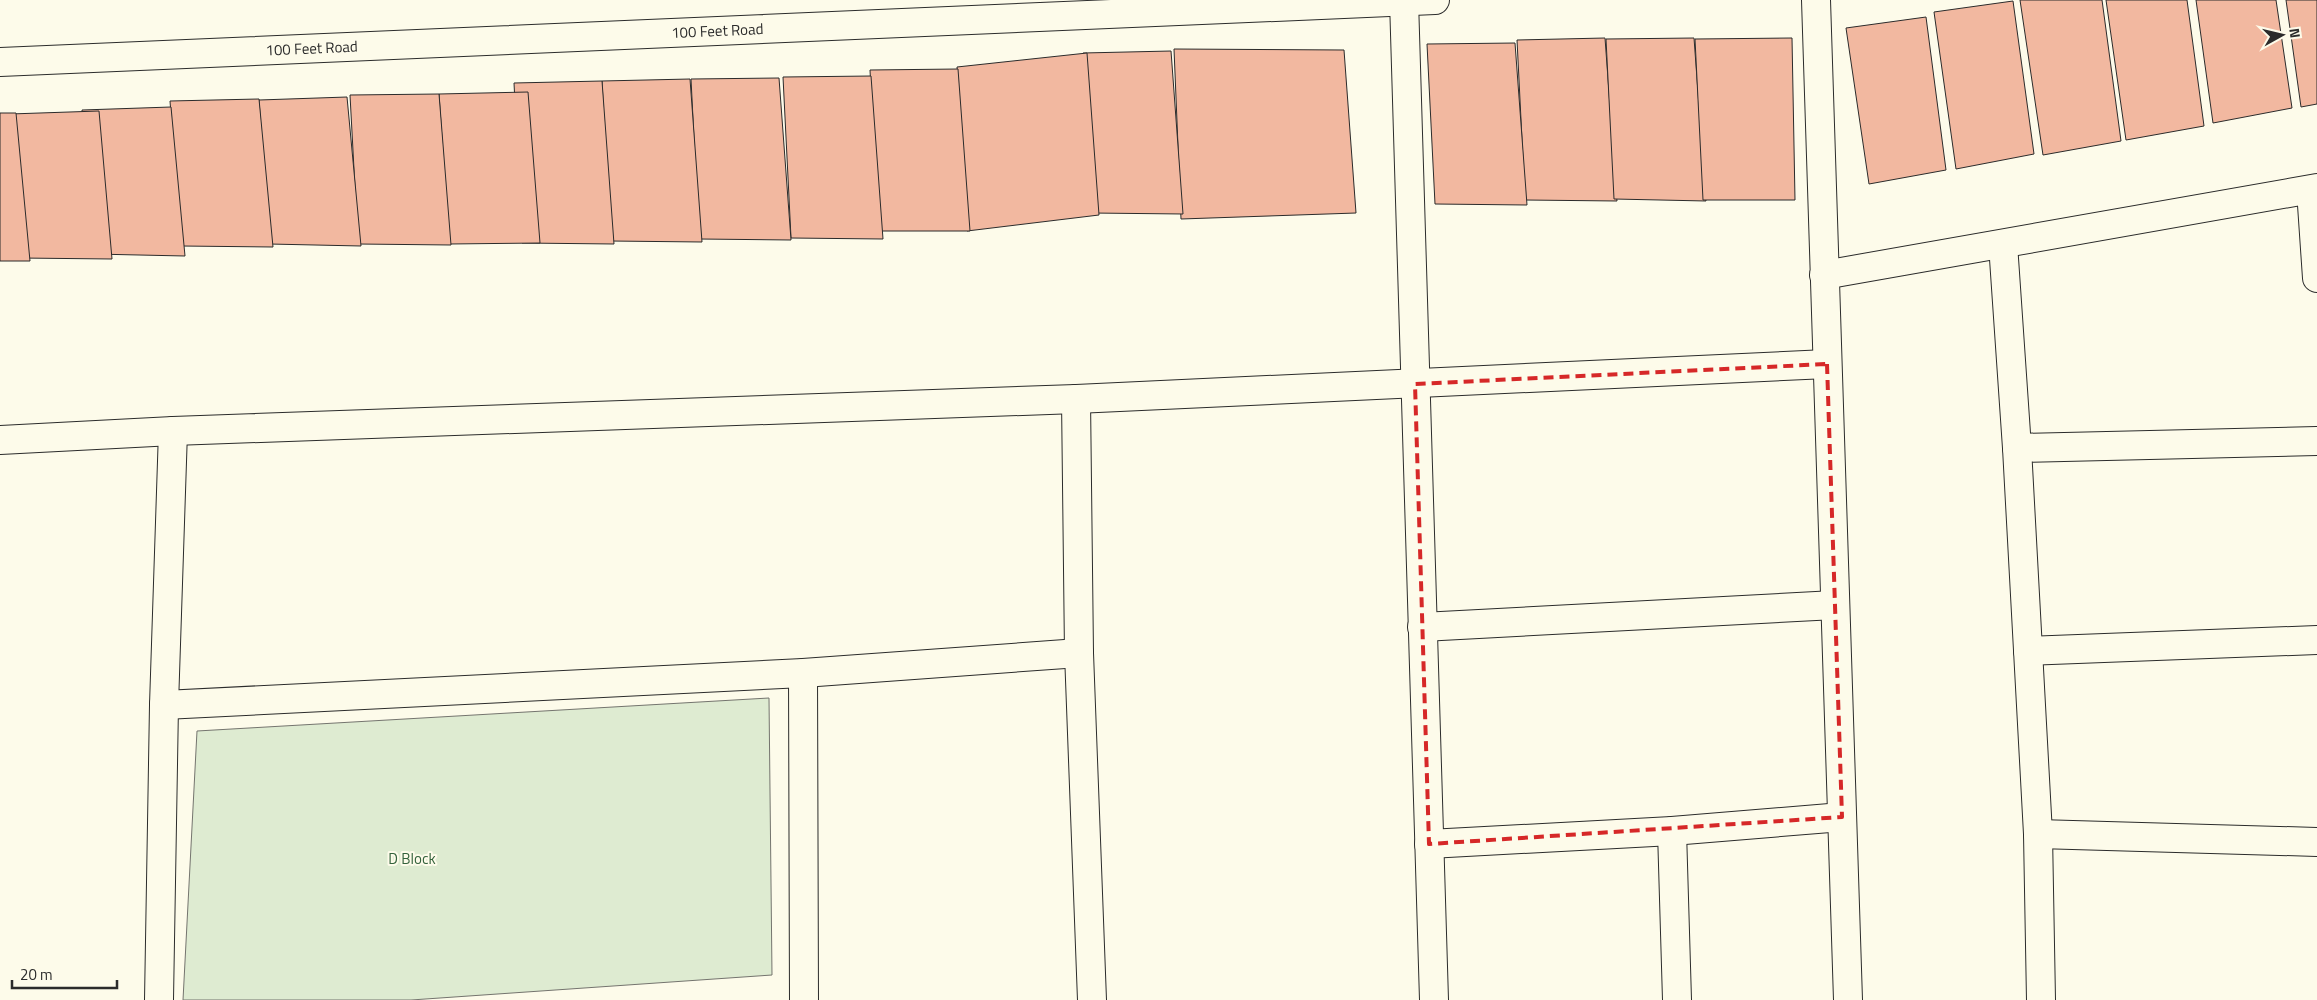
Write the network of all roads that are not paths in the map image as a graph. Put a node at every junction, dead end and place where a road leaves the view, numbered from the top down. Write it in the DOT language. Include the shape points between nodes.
graph roads {
  1 [pos="1404,0"];
  2 [pos="1435,0"];
  3 [pos="1816,0"];
  4 [pos="0,62"];
  5 [pos="2314,189"];
  6 [pos="2002,244"];
  7 [pos="1824,275"];
  8 [pos="2317,278"];
  9 [pos="1827,364"];
  10 [pos="1415,384"];
  11 [pos="1076,399"];
  12 [pos="173,432"];
  13 [pos="0,440"];
  14 [pos="2317,441"];
  15 [pos="2016,448"];
  16 [pos="1835,605"];
  17 [pos="1422,627"];
  18 [pos="2317,640"];
  19 [pos="2028,651"];
  20 [pos="1079,653"];
  21 [pos="803,673"];
  22 [pos="164,705"];
  23 [pos="1842,817"];
  24 [pos="1672,830"];
  25 [pos="2038,834"];
  26 [pos="2317,842"];
  27 [pos="1430,844"];
  28 [pos="159,1000"];
  29 [pos="804,1000"];
  30 [pos="1092,1000"];
  31 [pos="1434,1000"];
  32 [pos="1677,1000"];
  33 [pos="1848,1000"];
  34 [pos="2041,1000"];
  1 -- 2 [label="street, 100 Feet Road"];
  1 -- 4 [label="street, 100 Feet Road"];
  1 -- 10 [label="street"];
  3 -- 7 [label="street"];
  5 -- 6 [label="street"];
  5 -- 8 [label="street"];
  6 -- 7 [label="street"];
  6 -- 15 [label="street"];
  7 -- 9 [label="street"];
  9 -- 10 [label="street"];
  9 -- 16 [label="street"];
  10 -- 11 [label="street"];
  10 -- 17 [label="street"];
  11 -- 12 [label="street"];
  11 -- 20 [label="street"];
  12 -- 13 [label="street"];
  12 -- 22 [label="street"];
  14 -- 15 [label="street"];
  15 -- 19 [label="street"];
  16 -- 17 [label="street"];
  16 -- 23 [label="street"];
  17 -- 27 [label="street"];
  18 -- 19 [label="street"];
  19 -- 25 [label="street"];
  20 -- 21 [label="street"];
  20 -- 30 [label="street"];
  21 -- 22 [label="street"];
  21 -- 29 [label="street"];
  22 -- 28 [label="street"];
  23 -- 24 [label="street"];
  23 -- 33 [label="street"];
  24 -- 27 [label="street"];
  24 -- 32 [label="street"];
  25 -- 26 [label="street"];
  25 -- 34 [label="street"];
  27 -- 31 [label="street"];
}
